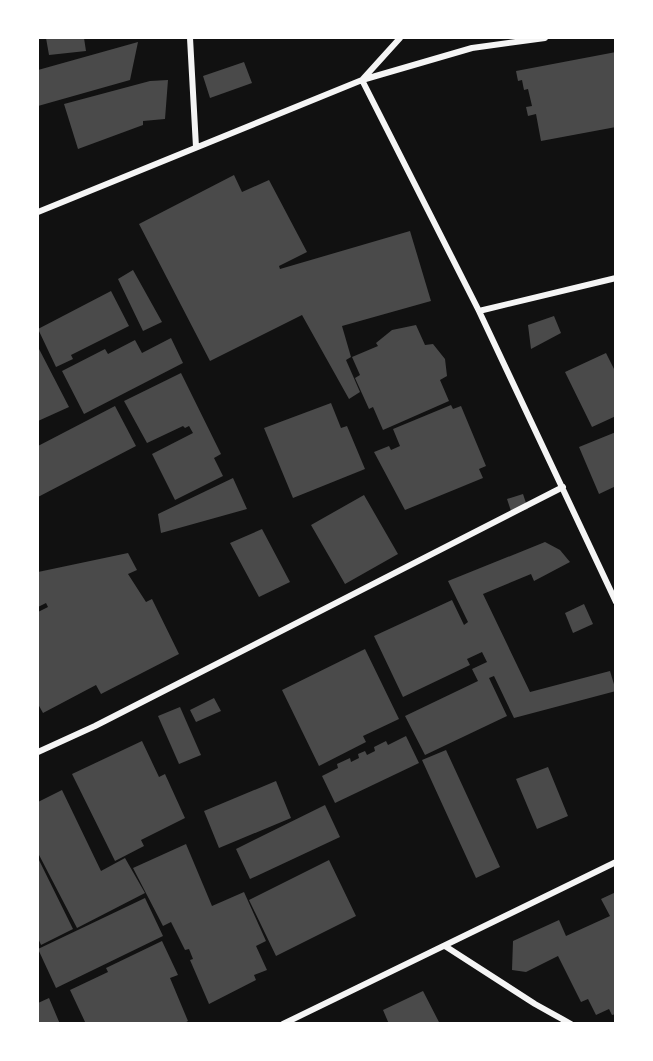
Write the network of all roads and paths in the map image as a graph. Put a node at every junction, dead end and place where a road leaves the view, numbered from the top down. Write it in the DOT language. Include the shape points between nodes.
graph roads {
  1 [pos="189,38"];
  2 [pos="400,38"];
  3 [pos="545,38"];
  4 [pos="362,80"];
  5 [pos="196,147"];
  6 [pos="38,212"];
  7 [pos="615,278"];
  8 [pos="479,311"];
  9 [pos="563,487"];
  10 [pos="615,602"];
  11 [pos="38,752"];
  12 [pos="615,862"];
  13 [pos="445,946"];
  14 [pos="283,1023"];
  15 [pos="571,1023"];
  1 -- 5 [label="street"];
  2 -- 4 [label="street"];
  3 -- 4 [label="street" via="472,48"];
  4 -- 5 [label="street"];
  4 -- 8 [label="street"];
  5 -- 6 [label="street"];
  7 -- 8 [label="street"];
  8 -- 9 [label="street"];
  9 -- 10 [label="street"];
  9 -- 11 [label="street"];
  12 -- 13 [label="street"];
  13 -- 14 [label="street"];
  13 -- 15 [label="street"];
}
